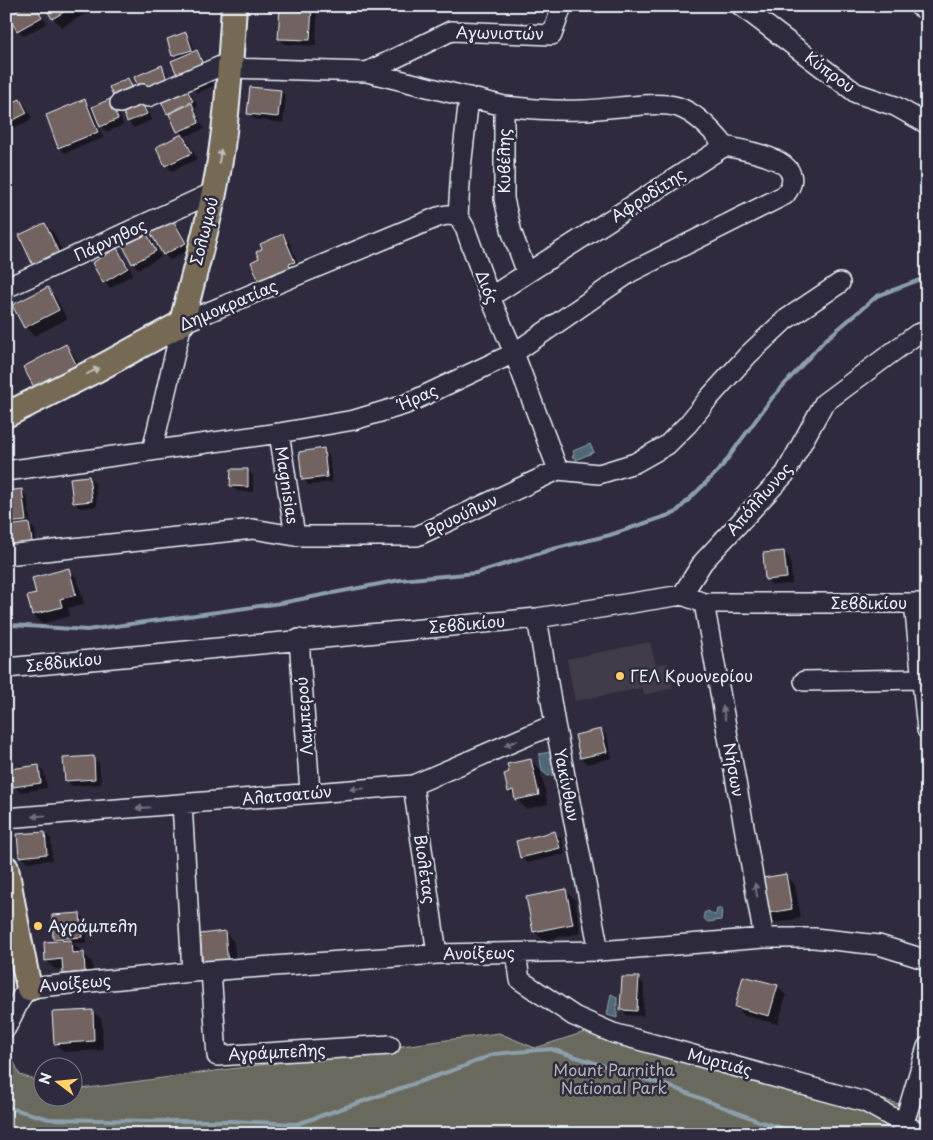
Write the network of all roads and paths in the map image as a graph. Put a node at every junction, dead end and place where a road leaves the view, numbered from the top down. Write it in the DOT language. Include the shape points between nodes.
graph roads {
  1 [pos="562,6"];
  2 [pos="741,6"];
  3 [pos="919,6"];
  4 [pos="235,7"];
  5 [pos="927,12"];
  6 [pos="230,65"];
  7 [pos="367,72"];
  8 [pos="469,97"];
  9 [pos="120,103"];
  10 [pos="504,106"];
  11 [pos="927,124"];
  12 [pos="725,146"];
  13 [pos="214,192"];
  14 [pos="458,216"];
  15 [pos="527,274"];
  16 [pos="840,283"];
  17 [pos="6,288"];
  18 [pos="490,297"];
  19 [pos="182,323"];
  20 [pos="927,331"];
  21 [pos="514,352"];
  22 [pos="6,415"];
  23 [pos="279,433"];
  24 [pos="152,451"];
  25 [pos="558,470"];
  26 [pos="6,471"];
  27 [pos="295,536"];
  28 [pos="6,555"];
  29 [pos="682,595"];
  30 [pos="704,603"];
  31 [pos="920,603"];
  32 [pos="537,618"];
  33 [pos="299,639"];
  34 [pos="6,668"];
  35 [pos="922,678"];
  36 [pos="804,681"];
  37 [pos="556,724"];
  38 [pos="927,730"];
  39 [pos="413,785"];
  40 [pos="310,792"];
  41 [pos="182,804"];
  42 [pos="6,818"];
  43 [pos="6,868"];
  44 [pos="764,938"];
  45 [pos="599,951"];
  46 [pos="516,953"];
  47 [pos="438,954"];
  48 [pos="927,960"];
  49 [pos="202,972"];
  50 [pos="30,988"];
  51 [pos="6,1028"];
  52 [pos="390,1045"];
  53 [pos="927,1047"];
  54 [pos="904,1123"];
  55 [pos="922,1134"];
  1 -- 7 [label="street, Αγωνιστών" via="552,35 451,31"];
  2 -- 11 [label="street, Κύπρου" via="856,93 895,106"];
  3 -- 5 [label="street"];
  4 -- 6 [label="main road, Σολωμού"];
  6 -- 7 [label="street"];
  6 -- 9 [label="street" via="148,97 142,94"];
  13 -- 6 [label="main road, Σολωμού, one-way"];
  7 -- 8 [label="street"];
  8 -- 10 [label="street"];
  8 -- 14 [label="street, Διός"];
  10 -- 12 [label="street" via="582,110 677,106 714,132"];
  10 -- 15 [label="street, Κυβέλης" via="504,199"];
  12 -- 15 [label="street, Αφροδίτης"];
  12 -- 21 [label="street, Ήρας" via="774,157 786,166 791,174 791,184 785,195 631,272"];
  13 -- 17 [label="street, Πάρνηθος"];
  13 -- 19 [label="main road, Σολωμού"];
  14 -- 18 [label="street, Διός"];
  14 -- 19 [label="street, Δημοκρατίας" via="438,217"];
  15 -- 18 [label="street, Αφροδίτης"];
  16 -- 25 [label="street" via="785,320 667,445 635,463 599,474"];
  18 -- 21 [label="street, Διός"];
  22 -- 19 [label="main road, Δημοκρατίας, one-way"];
  19 -- 24 [label="street, Σολωμού"];
  20 -- 29 [label="street, Απόλλωνος" via="917,334 824,403 785,474 703,562"];
  21 -- 23 [label="street, Ήρας" via="404,405 354,420"];
  21 -- 25 [label="street, Διός"];
  23 -- 24 [label="street, Ήρας"];
  23 -- 27 [label="street, Magnisias"];
  24 -- 26 [label="street, Ήρας"];
  25 -- 27 [label="street, Βρυούλων" via="417,536"];
  27 -- 28 [label="street, Βρυούλων" via="253,529"];
  29 -- 30 [label="street, Σεβδικίου"];
  29 -- 32 [label="street, Σεβδικίου"];
  30 -- 31 [label="street, Σεβδικίου"];
  44 -- 30 [label="street, Νήσων, one-way"];
  31 -- 35 [label="street"];
  32 -- 33 [label="street, Σεβδικίου"];
  32 -- 37 [label="street, Υακίνθων"];
  33 -- 34 [label="street, Σεβδικίου"];
  33 -- 40 [label="street, Λαμπερού"];
  35 -- 36 [label="street"];
  35 -- 38 [label="street"];
  37 -- 39 [label="street, Αλατσατών, one-way"];
  37 -- 45 [label="street, Υακίνθων"];
  39 -- 40 [label="street, Αλατσατών, one-way"];
  39 -- 47 [label="street, Βιολέτας"];
  40 -- 41 [label="street, Αλατσατών"];
  41 -- 42 [label="street, Αλατσατών, one-way"];
  41 -- 49 [label="street, Αγράμπελης"];
  43 -- 50 [label="main road"];
  44 -- 45 [label="street, Ανοίξεως"];
  44 -- 48 [label="street, Ανοίξεως" via="814,938 879,945"];
  45 -- 46 [label="street, Ανοίξεως"];
  46 -- 47 [label="street, Ανοίξεως"];
  46 -- 54 [label="street, Μυρτιάς" via="520,980 574,1016 613,1033 865,1102"];
  47 -- 49 [label="street, Ανοίξεως"];
  49 -- 50 [label="street, Ανοίξεως"];
  49 -- 52 [label="street, Αγράμπελης" via="217,1056"];
  50 -- 51 [label="street" via="22,996"];
  53 -- 54 [label="street"];
  54 -- 55 [label="street, Μυρτιάς"];
}
